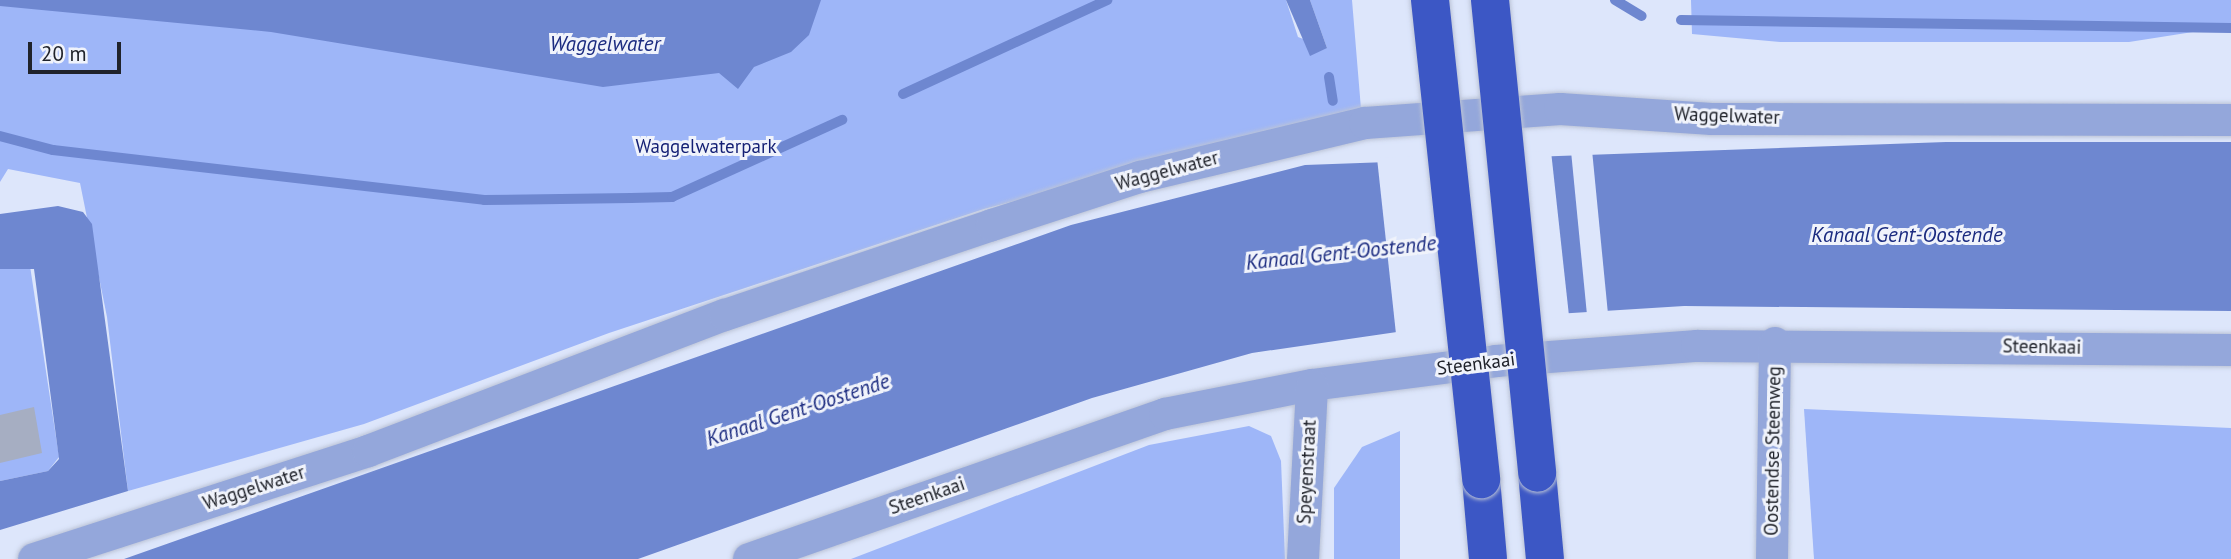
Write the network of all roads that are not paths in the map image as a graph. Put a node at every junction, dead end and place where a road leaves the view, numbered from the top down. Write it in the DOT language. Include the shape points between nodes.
graph roads {
  1 [pos="1430,0"];
  2 [pos="1490,0"];
  3 [pos="2231,120"];
  4 [pos="1775,343"];
  5 [pos="2231,350"];
  6 [pos="1312,385"];
  7 [pos="34,559"];
  8 [pos="749,559"];
  9 [pos="1303,559"];
  10 [pos="1488,559"];
  11 [pos="1545,559"];
  12 [pos="1772,559"];
  1 -- 10 [label="highway, bridge"];
  2 -- 11 [label="highway, bridge"];
  3 -- 7 [label="street, Waggelwater" via="1712,118 1560,109 1365,123 1140,177 1016,217 725,316 368,452"];
  4 -- 5 [label="street, Steenkaai"];
  4 -- 6 [label="street, Steenkaai" via="1496,361"];
  4 -- 12 [label="street, Oostendse Steenweg"];
  6 -- 8 [label="street, Steenkaai" via="1165,414"];
  6 -- 9 [label="street, Speyenstraat"];
}
